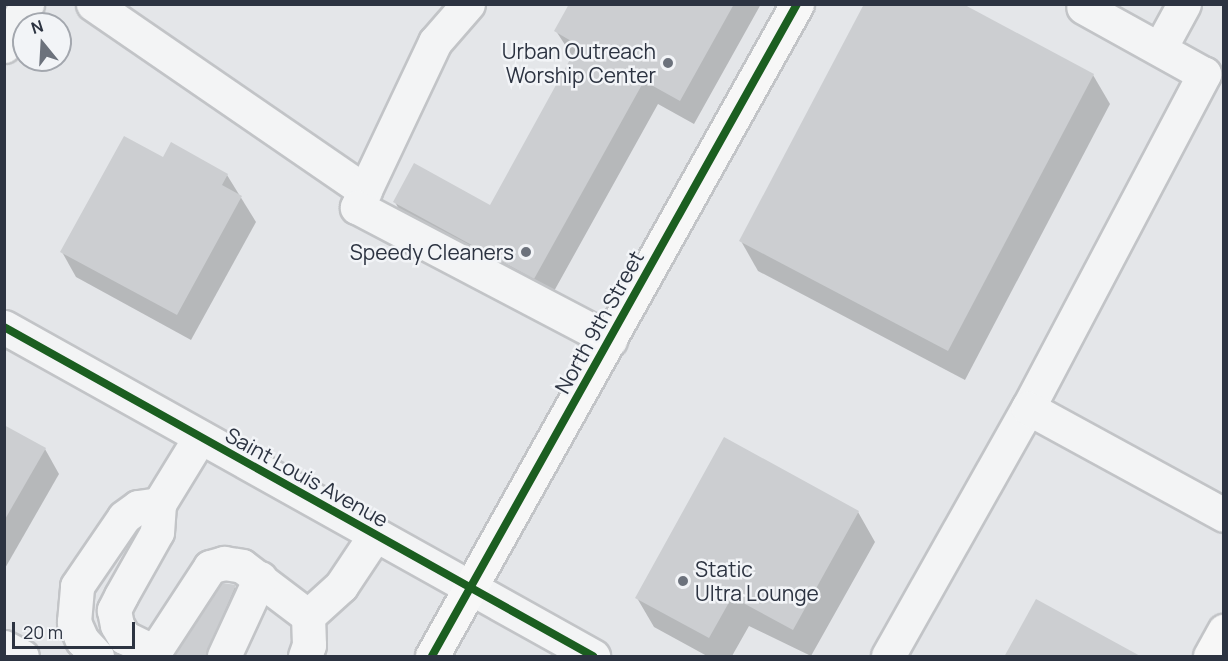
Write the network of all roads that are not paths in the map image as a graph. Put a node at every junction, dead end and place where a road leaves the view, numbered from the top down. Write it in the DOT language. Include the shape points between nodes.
graph roads {
  1 [pos="27,4"];
  2 [pos="93,4"];
  3 [pos="468,4"];
  4 [pos="797,4"];
  5 [pos="1184,4"];
  6 [pos="1083,7"];
  7 [pos="4,46"];
  8 [pos="1160,48"];
  9 [pos="364,191"];
  10 [pos="4,327"];
  11 [pos="609,340"];
  12 [pos="1028,408"];
  13 [pos="201,437"];
  14 [pos="159,504"];
  15 [pos="1224,515"];
  16 [pos="375,535"];
  17 [pos="260,578"];
  18 [pos="471,588"];
  19 [pos="308,616"];
  20 [pos="1224,631"];
  21 [pos="4,647"];
  22 [pos="22,657"];
  23 [pos="97,657"];
  24 [pos="224,657"];
  25 [pos="305,657"];
  26 [pos="432,657"];
  27 [pos="593,657"];
  28 [pos="888,657"];
  29 [pos="1210,657"];
  1 -- 7 [label="street"];
  2 -- 9 [label="street"];
  3 -- 9 [label="street" via="435,42"];
  4 -- 11 [label="main road, North 9th Street"];
  5 -- 8 [label="street"];
  6 -- 8 [label="street"];
  8 -- 12 [label="street" via="1204,74"];
  9 -- 11 [label="street" via="357,207"];
  10 -- 13 [label="street, Saint Louis Avenue"];
  11 -- 18 [label="main road, North 9th Street"];
  12 -- 15 [label="street"];
  12 -- 28 [label="street"];
  13 -- 14 [label="street"];
  13 -- 16 [label="street, Saint Louis Avenue"];
  14 -- 17 [label="street" via="157,532 114,610 124,636 147,648 157,648 210,567 224,563 242,566"];
  14 -- 23 [label="street" via="138,507 124,517 77,586 74,622 82,640"];
  16 -- 18 [label="street, Saint Louis Avenue"];
  16 -- 19 [label="street" via="341,586"];
  17 -- 19 [label="street"];
  17 -- 24 [label="street"];
  18 -- 26 [label="main road, North 9th Street"];
  18 -- 27 [label="street, Saint Louis Avenue"];
  19 -- 25 [label="street" via="310,636"];
  20 -- 29 [label="main road"];
  21 -- 22 [label="street"];
}
